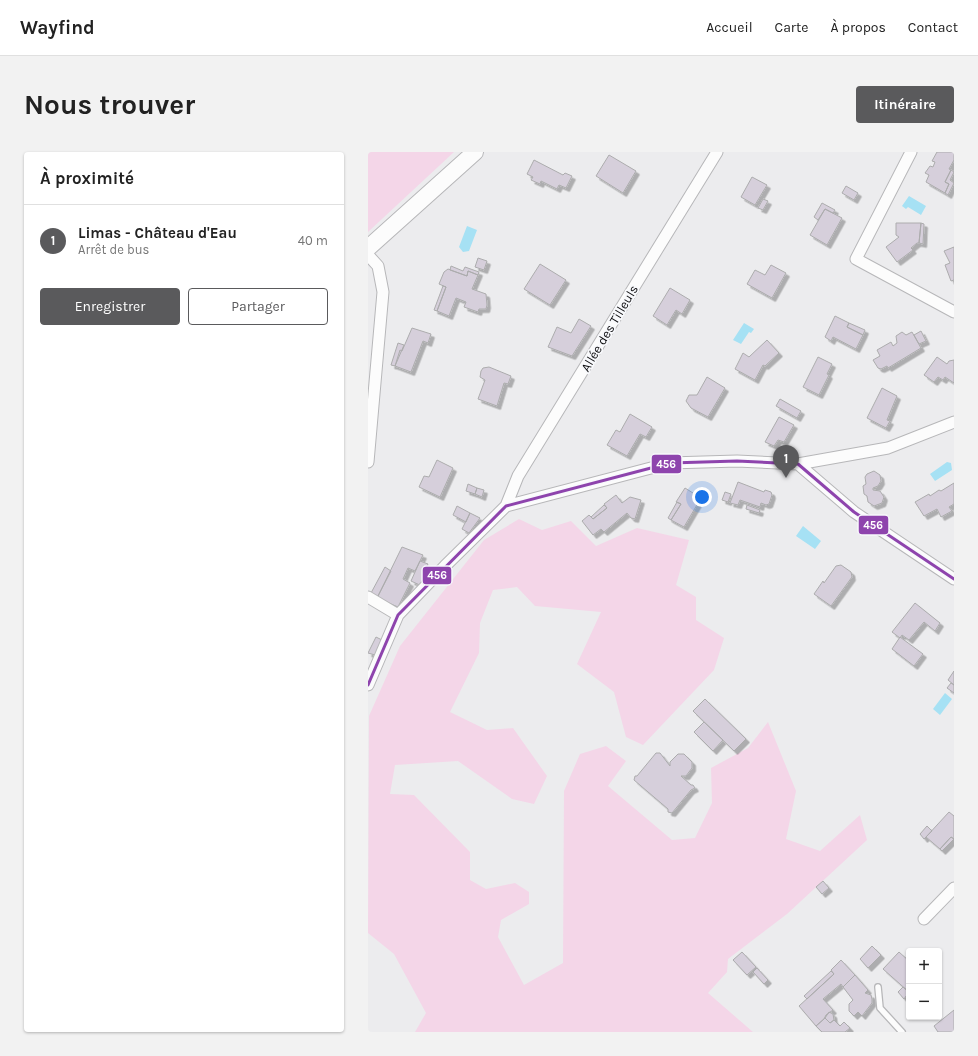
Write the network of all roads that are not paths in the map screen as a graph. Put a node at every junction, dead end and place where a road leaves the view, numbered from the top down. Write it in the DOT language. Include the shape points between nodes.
graph roads {
  1 [pos="474,152"];
  2 [pos="717,152"];
  3 [pos="911,152"];
  4 [pos="368,248"];
  5 [pos="368,255"];
  6 [pos="954,312"];
  7 [pos="954,422"];
  8 [pos="368,462"];
  9 [pos="798,464"];
  10 [pos="506,506"];
  11 [pos="953,577"];
  12 [pos="368,597"];
  13 [pos="398,615"];
  14 [pos="368,685"];
  15 [pos="954,888"];
  16 [pos="924,919"];
  17 [pos="878,987"];
  18 [pos="902,1032"];
  1 -- 4 [label="main road"];
  2 -- 10 [label="street, Allée des Tilleuls" via="518,476"];
  3 -- 6 [label="street" via="856,259"];
  5 -- 8 [label="street" via="378,266 383,292"];
  7 -- 9 [label="street" via="888,448"];
  9 -- 10 [label="street" via="670,463"];
  9 -- 11 [label="street" via="854,512"];
  10 -- 13 [label="street"];
  12 -- 13 [label="street"];
  13 -- 14 [label="street"];
  15 -- 16 [label="street"];
  17 -- 18 [label="lane" via="880,1008"];
}
